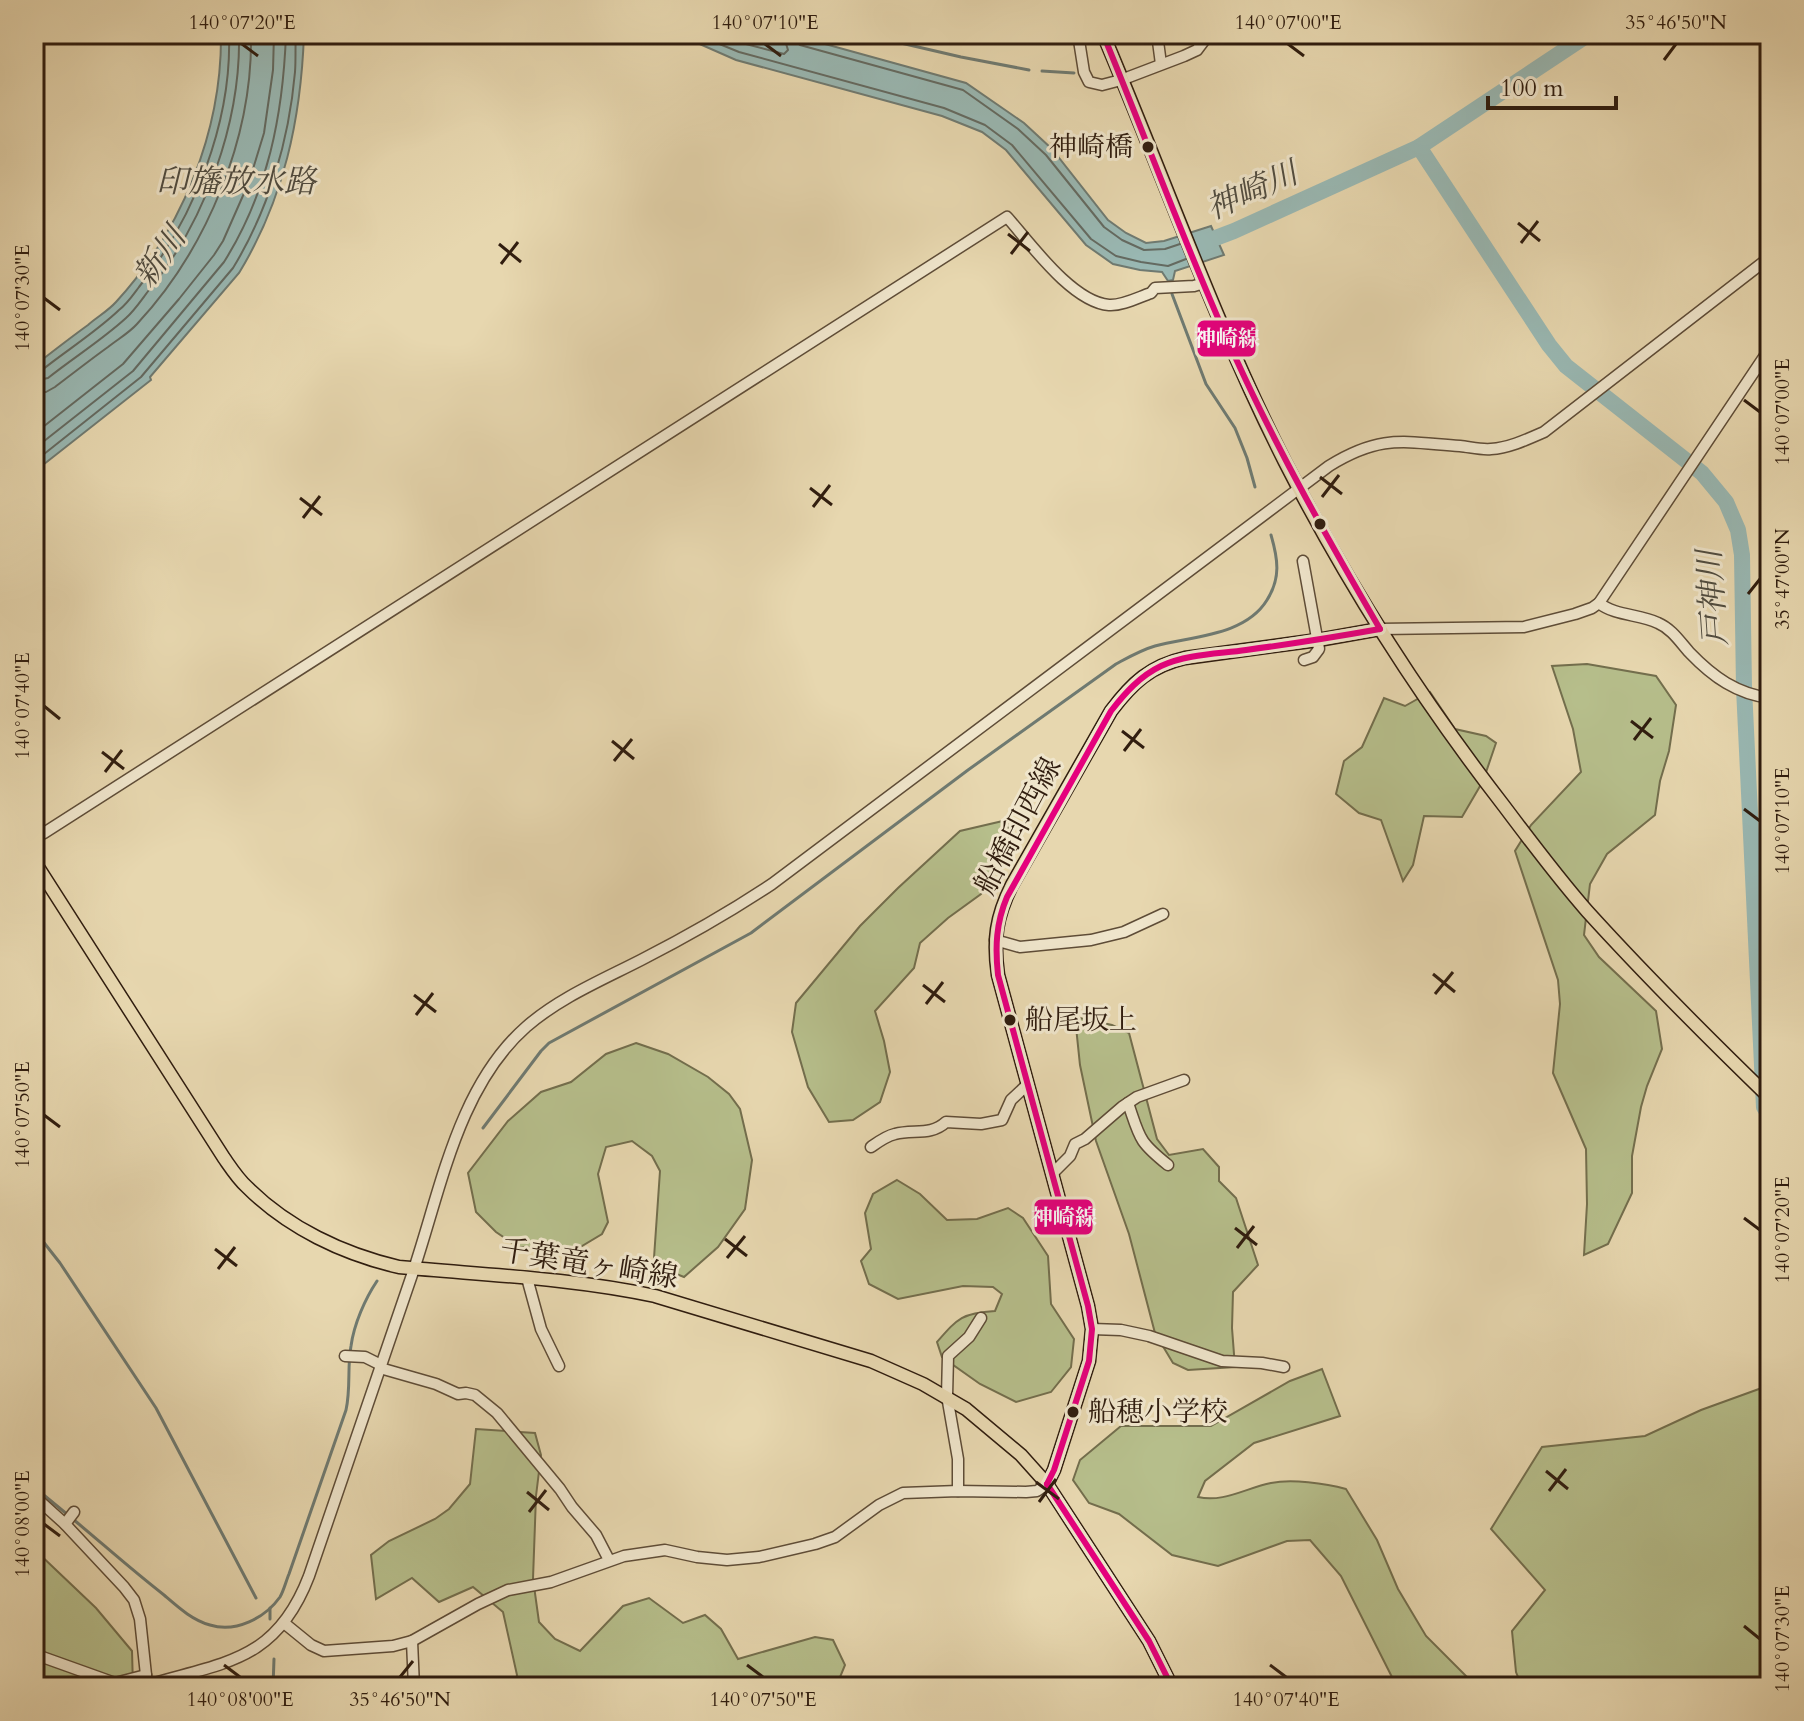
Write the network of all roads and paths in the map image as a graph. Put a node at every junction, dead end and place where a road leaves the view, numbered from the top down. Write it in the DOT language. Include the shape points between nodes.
graph roads {
  1 [pos="1078,34"];
  2 [pos="1103,34"];
  3 [pos="1157,34"];
  4 [pos="1209,34"];
  5 [pos="1161,64"];
  6 [pos="1121,80"];
  7 [pos="1770,257"];
  8 [pos="1203,281"];
  9 [pos="1770,348"];
  10 [pos="1299,488"];
  11 [pos="1303,561"];
  12 [pos="1599,603"];
  13 [pos="1380,629"];
  14 [pos="1318,640"];
  15 [pos="1304,660"];
  16 [pos="1770,698"];
  17 [pos="34,822"];
  18 [pos="34,861"];
  19 [pos="1163,914"];
  20 [pos="995,940"];
  21 [pos="1184,1080"];
  22 [pos="1028,1084"];
  23 [pos="1770,1098"];
  24 [pos="1128,1103"];
  25 [pos="871,1147"];
  26 [pos="1168,1165"];
  27 [pos="1052,1174"];
  28 [pos="415,1268"];
  29 [pos="527,1278"];
  30 [pos="981,1318"];
  31 [pos="1092,1329"];
  32 [pos="345,1356"];
  33 [pos="380,1366"];
  34 [pos="559,1366"];
  35 [pos="1284,1367"];
  36 [pos="947,1396"];
  37 [pos="1047,1484"];
  38 [pos="958,1491"];
  39 [pos="34,1496"];
  40 [pos="74,1512"];
  41 [pos="65,1524"];
  42 [pos="609,1560"];
  43 [pos="284,1623"];
  44 [pos="412,1641"];
  45 [pos="34,1654"];
  46 [pos="1170,1683"];
  47 [pos="146,1684"];
  48 [pos="414,1687"];
  49 [pos="1155,1687"];
  1 -- 6 [label="street" via="1089,82"];
  2 -- 6 [label="main road"];
  3 -- 5 [label="street"];
  4 -- 5 [label="street" via="1197,50"];
  5 -- 6 [label="street"];
  6 -- 8 [label="main road"];
  7 -- 10 [label="street" via="1544,432 1491,449 1388,442 1356,451"];
  8 -- 10 [label="main road"];
  8 -- 17 [label="street" via="1155,288 1110,306 1064,281 1007,217 44,833"];
  9 -- 12 [label="street"];
  10 -- 13 [label="main road"];
  10 -- 28 [label="street" via="772,884 558,1004 527,1027 495,1061 472,1099"];
  11 -- 14 [label="street"];
  12 -- 13 [label="street" via="1524,627"];
  12 -- 16 [label="street" via="1668,628 1708,671 1737,690"];
  13 -- 14 [label="main road, 船橋印西線"];
  13 -- 23 [label="main road" via="1474,767 1585,909"];
  14 -- 15 [label="street" via="1317,654"];
  14 -- 20 [label="main road, 船橋印西線" via="1170,661 1138,680 1111,711 1012,885"];
  18 -- 28 [label="main road, 千葉竜ヶ崎線" via="246,1187 304,1230 342,1250"];
  19 -- 20 [label="street" via="1091,940 1020,947"];
  20 -- 22 [label="main road, 船橋印西線" via="998,975"];
  21 -- 24 [label="street"];
  22 -- 25 [label="street" via="1011,1100 1002,1120 946,1122 929,1132 895,1134"];
  22 -- 27 [label="main road, 船橋印西線"];
  24 -- 26 [label="street" via="1144,1145"];
  24 -- 27 [label="street" via="1075,1144"];
  27 -- 31 [label="main road, 船橋印西線"];
  28 -- 29 [label="main road, 千葉竜ヶ崎線"];
  28 -- 33 [label="street"];
  29 -- 34 [label="street" via="541,1329"];
  29 -- 36 [label="main road, 千葉竜ヶ崎線" via="620,1288 690,1306 871,1361"];
  30 -- 36 [label="street" via="948,1356"];
  31 -- 35 [label="street" via="1149,1336 1222,1361"];
  31 -- 37 [label="main road, 船橋印西線" via="1087,1370"];
  32 -- 33 [label="street" via="365,1357"];
  33 -- 42 [label="street" via="458,1394 475,1395 497,1413 596,1535"];
  33 -- 43 [label="street" via="309,1576"];
  36 -- 37 [label="main road, 千葉竜ヶ崎線" via="1001,1437"];
  36 -- 38 [label="street"];
  37 -- 38 [label="street" via="1026,1492"];
  37 -- 46 [label="main road, 千葉竜ヶ崎線" via="1120,1593"];
  38 -- 42 [label="street" via="903,1493 835,1537 759,1557 727,1560 665,1550"];
  39 -- 41 [label="street"];
  40 -- 41 [label="street"];
  41 -- 47 [label="street" via="134,1600"];
  42 -- 44 [label="street" via="551,1582 508,1590"];
  43 -- 44 [label="street" via="324,1651"];
  43 -- 47 [label="street" via="255,1649 233,1660"];
  44 -- 48 [label="street"];
  45 -- 47 [label="street" via="115,1683"];
  46 -- 49 [label="street"];
}
